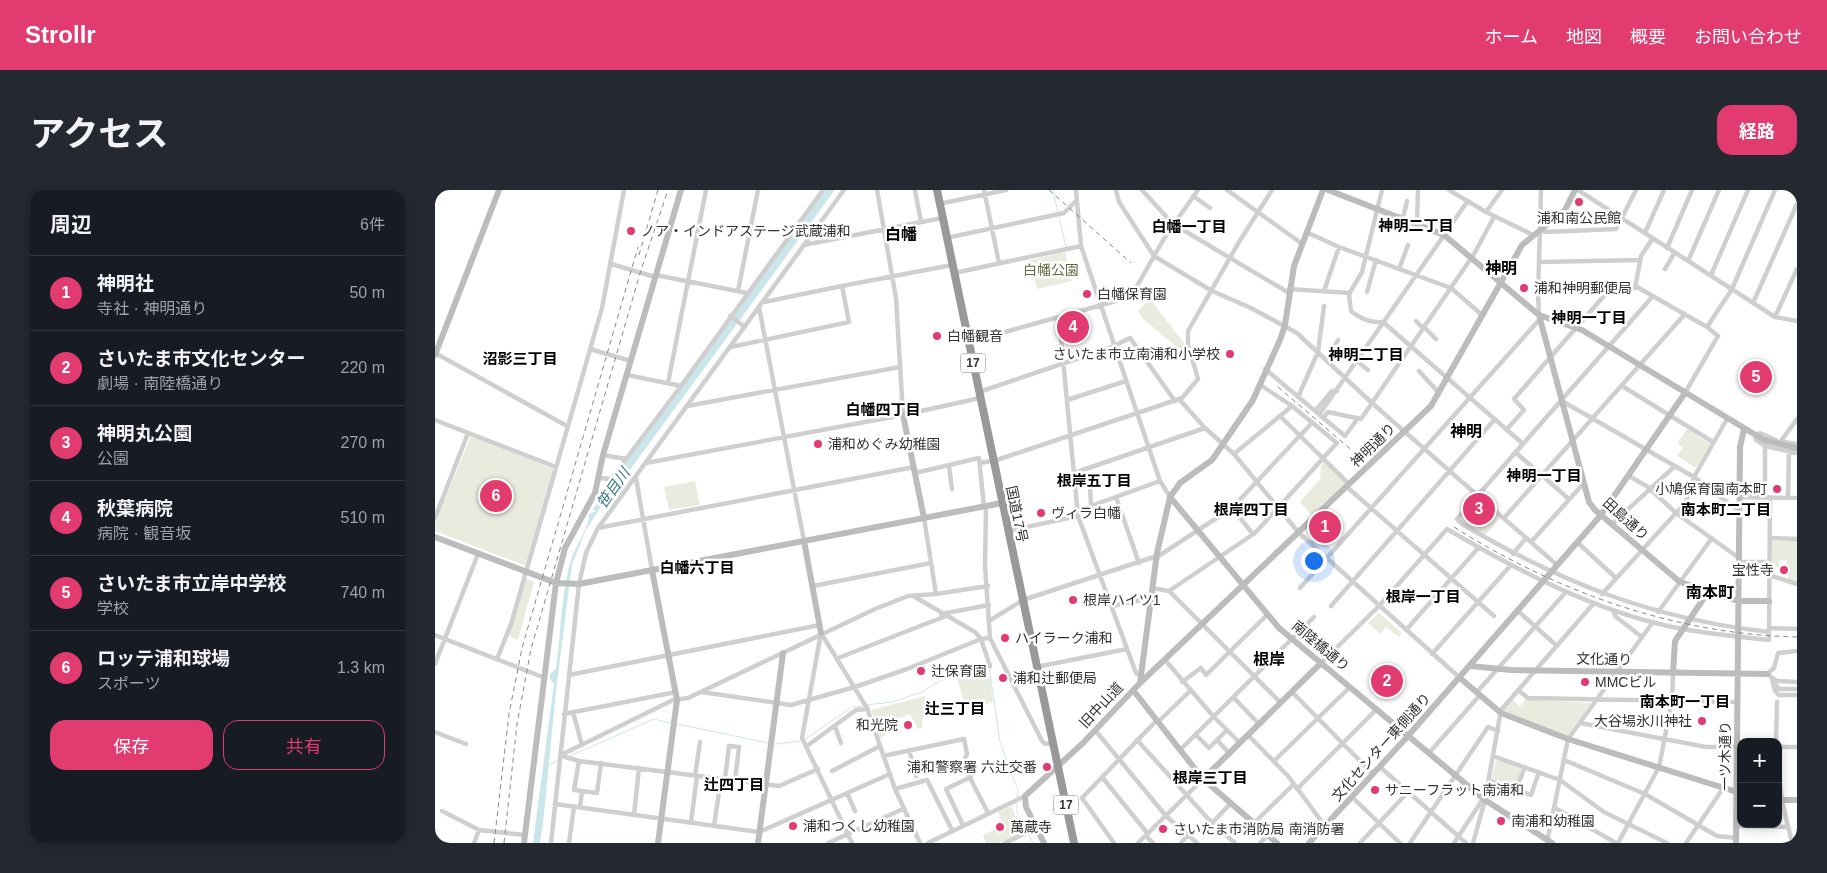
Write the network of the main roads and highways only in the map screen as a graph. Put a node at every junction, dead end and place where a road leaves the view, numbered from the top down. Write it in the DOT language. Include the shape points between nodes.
graph roads {
  1 [pos="937,190"];
  2 [pos="1074,843"];
  1 -- 2 [label="highway, 国道17号 / 17"];
}
